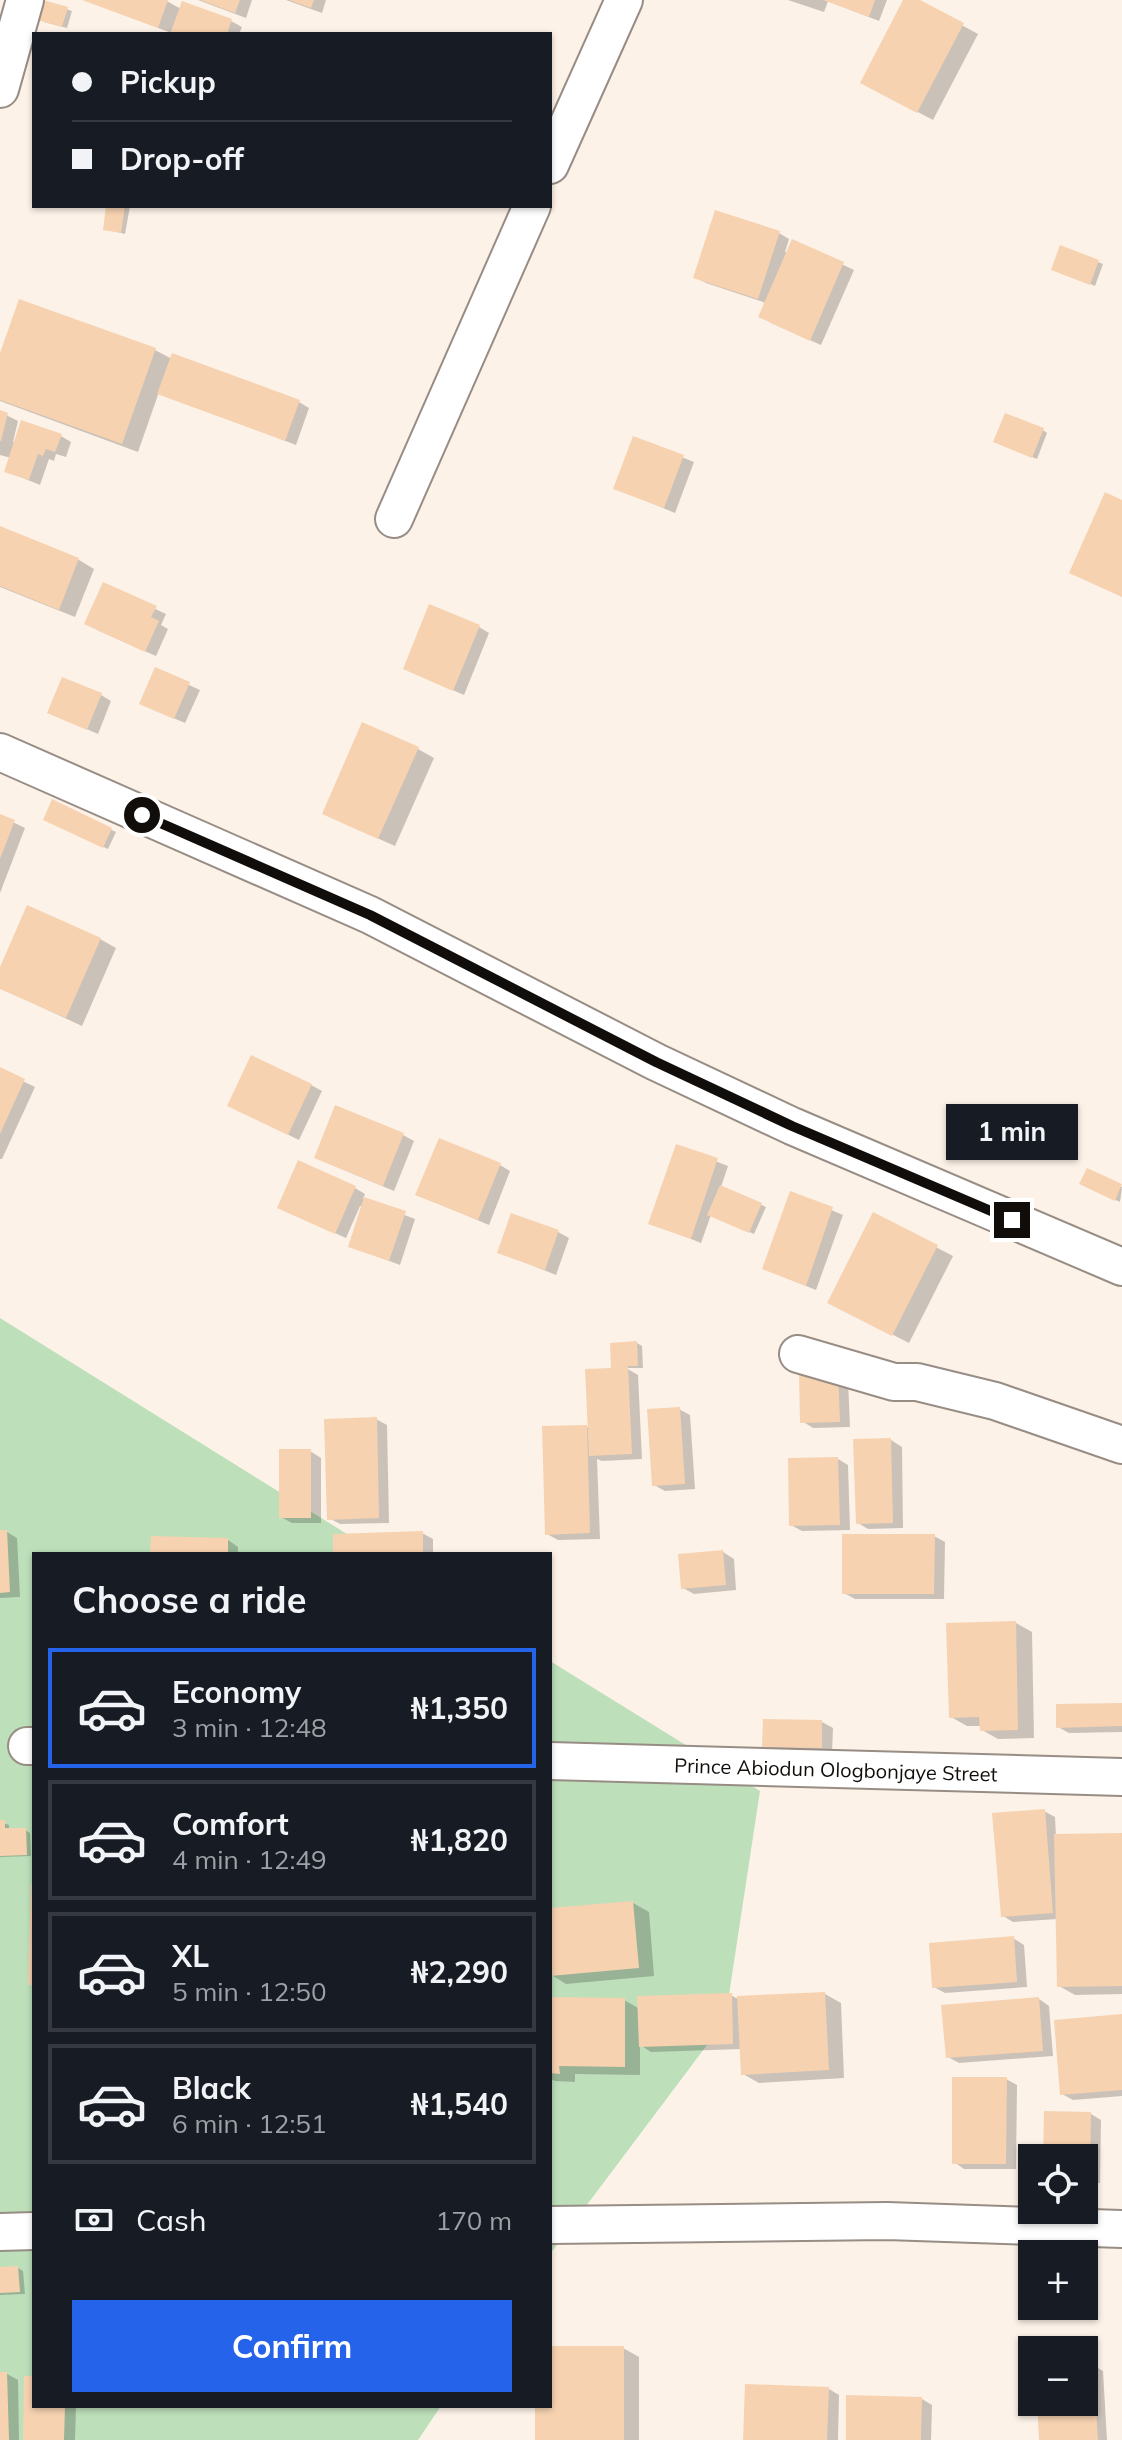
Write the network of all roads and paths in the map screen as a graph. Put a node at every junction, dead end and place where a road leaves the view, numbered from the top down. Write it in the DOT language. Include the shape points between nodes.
graph roads {
  1 [pos="25,0"];
  2 [pos="624,0"];
  3 [pos="0,89"];
  4 [pos="552,161"];
  5 [pos="531,208"];
  6 [pos="394,519"];
  7 [pos="0,752"];
  8 [pos="1122,1267"];
  9 [pos="798,1354"];
  10 [pos="1122,1445"];
  11 [pos="552,1761"];
  12 [pos="1122,1777"];
  13 [pos="552,2225"];
  14 [pos="1122,2229"];
  15 [pos="32,2231"];
  16 [pos="0,2232"];
  1 -- 3 [label="street"];
  2 -- 4 [label="street"];
  5 -- 6 [label="street"];
  7 -- 8 [label="street" via="370,915 792,1126"];
  9 -- 10 [label="street" via="894,1382 917,1382 995,1401"];
  11 -- 12 [label="street, Prince Abiodun Ologbonjaye Street"];
  13 -- 14 [label="street" via="887,2221"];
  15 -- 16 [label="street"];
}
